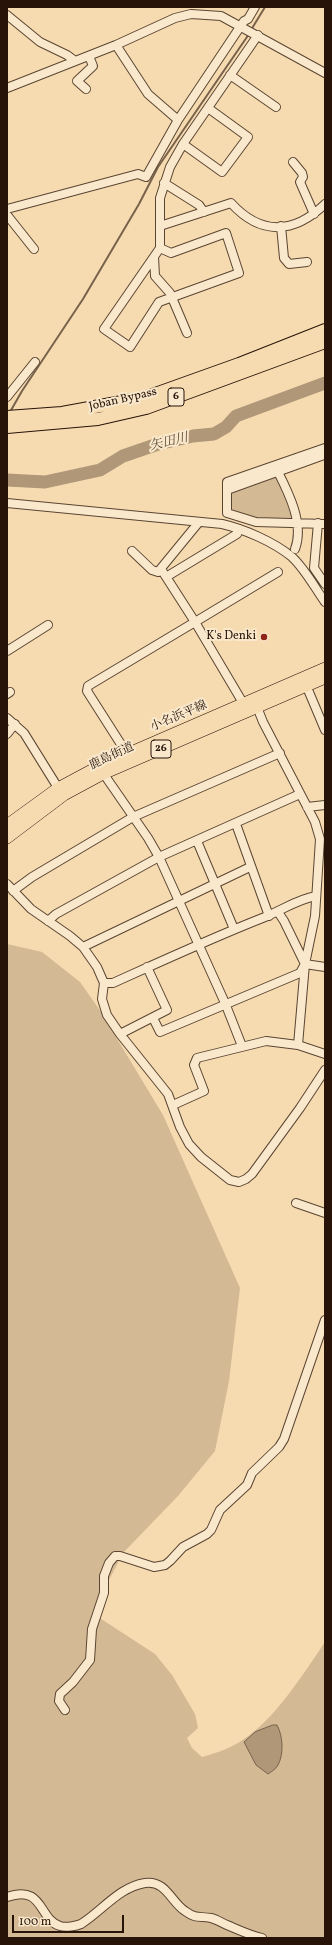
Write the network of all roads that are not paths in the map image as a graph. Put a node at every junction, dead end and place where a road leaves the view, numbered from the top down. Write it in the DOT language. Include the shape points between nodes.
graph roads {
  1 [pos="255,7"];
  2 [pos="7,15"];
  3 [pos="242,27"];
  4 [pos="258,35"];
  5 [pos="116,45"];
  6 [pos="89,56"];
  7 [pos="74,61"];
  8 [pos="325,73"];
  9 [pos="230,75"];
  10 [pos="7,88"];
  11 [pos="86,89"];
  12 [pos="208,108"];
  13 [pos="276,108"];
  14 [pos="178,120"];
  15 [pos="183,144"];
  16 [pos="293,162"];
  17 [pos="164,183"];
  18 [pos="325,204"];
  19 [pos="7,209"];
  20 [pos="204,212"];
  21 [pos="314,214"];
  22 [pos="7,215"];
  23 [pos="160,226"];
  24 [pos="281,226"];
  25 [pos="160,248"];
  26 [pos="34,249"];
  27 [pos="154,257"];
  28 [pos="307,262"];
  29 [pos="172,298"];
  30 [pos="325,330"];
  31 [pos="187,333"];
  32 [pos="325,342"];
  33 [pos="35,362"];
  34 [pos="9,393"];
  35 [pos="7,417"];
  36 [pos="7,427"];
  37 [pos="324,454"];
  38 [pos="276,469"];
  39 [pos="7,504"];
  40 [pos="199,522"];
  41 [pos="297,522"];
  42 [pos="322,524"];
  43 [pos="237,534"];
  44 [pos="295,548"];
  45 [pos="132,551"];
  46 [pos="161,569"];
  47 [pos="278,572"];
  48 [pos="166,577"];
  49 [pos="325,584"];
  50 [pos="325,602"];
  51 [pos="195,622"];
  52 [pos="48,625"];
  53 [pos="7,651"];
  54 [pos="325,668"];
  55 [pos="325,678"];
  56 [pos="306,685"];
  57 [pos="249,707"];
  58 [pos="7,718"];
  59 [pos="15,724"];
  60 [pos="325,730"];
  61 [pos="7,734"];
  62 [pos="124,749"];
  63 [pos="280,753"];
  64 [pos="101,770"];
  65 [pos="61,792"];
  66 [pos="300,794"];
  67 [pos="325,805"];
  68 [pos="307,807"];
  69 [pos="133,817"];
  70 [pos="236,824"];
  71 [pos="7,825"];
  72 [pos="7,838"];
  73 [pos="197,841"];
  74 [pos="323,846"];
  75 [pos="159,857"];
  76 [pos="250,867"];
  77 [pos="215,883"];
  78 [pos="7,884"];
  79 [pos="13,891"];
  80 [pos="316,896"];
  81 [pos="179,901"];
  82 [pos="278,912"];
  83 [pos="269,916"];
  84 [pos="48,921"];
  85 [pos="234,929"];
  86 [pos="199,944"];
  87 [pos="83,947"];
  88 [pos="305,964"];
  89 [pos="147,967"];
  90 [pos="325,967"];
  91 [pos="104,983"];
  92 [pos="225,1003"];
  93 [pos="153,1018"];
  94 [pos="120,1034"];
  95 [pos="298,1045"];
  96 [pos="242,1046"];
  97 [pos="325,1054"];
  98 [pos="325,1070"];
  99 [pos="173,1105"];
  100 [pos="296,1203"];
  101 [pos="325,1213"];
  102 [pos="325,1320"];
  103 [pos="65,1710"];
  104 [pos="7,1897"];
  105 [pos="262,1938"];
  1 -- 3 [label="street"];
  2 -- 7 [label="street" via="40,42 67,54"];
  3 -- 4 [label="street"];
  3 -- 5 [label="street" via="221,16 190,14 175,18"];
  3 -- 14 [label="street"];
  4 -- 8 [label="street"];
  4 -- 9 [label="street"];
  5 -- 6 [label="street"];
  5 -- 14 [label="street" via="148,94"];
  6 -- 7 [label="street"];
  6 -- 11 [label="street" via="92,66 77,81"];
  7 -- 10 [label="street"];
  9 -- 12 [label="street"];
  9 -- 13 [label="street"];
  12 -- 15 [label="street"];
  12 -- 15 [label="street" via="248,137 222,172"];
  14 -- 19 [label="street" via="146,176 138,174"];
  15 -- 17 [label="street"];
  16 -- 21 [label="street" via="302,173 300,182"];
  17 -- 20 [label="street" via="199,205"];
  17 -- 23 [label="street" via="160,198"];
  18 -- 21 [label="street"];
  20 -- 23 [label="street"];
  20 -- 24 [label="street" via="231,203 256,224"];
  21 -- 24 [label="street" via="306,220"];
  22 -- 26 [label="street"];
  23 -- 25 [label="street"];
  24 -- 28 [label="street" via="284,258 290,264"];
  25 -- 27 [label="street"];
  25 -- 29 [label="street" via="171,253 226,233 240,273"];
  27 -- 29 [label="street" via="154,276"];
  27 -- 29 [label="street" via="104,329 130,346 159,302"];
  29 -- 31 [label="street"];
  30 -- 35 [label="highway, Joban Bypass / 6" via="144,398 98,408"];
  32 -- 36 [label="highway, Joban Bypass / 6" via="146,408 98,419"];
  33 -- 34 [label="street"];
  37 -- 38 [label="street"];
  38 -- 41 [label="street" via="289,496"];
  38 -- 41 [label="street" via="227,482 227,513 256,522"];
  39 -- 40 [label="street"];
  40 -- 46 [label="street"];
  40 -- 50 [label="street" via="222,524 245,531 291,557"];
  41 -- 42 [label="street"];
  41 -- 44 [label="street"];
  42 -- 49 [label="street" via="314,568"];
  43 -- 48 [label="street"];
  45 -- 46 [label="street" via="156,572"];
  46 -- 48 [label="street"];
  47 -- 51 [label="street"];
  48 -- 51 [label="street"];
  51 -- 57 [label="street"];
  51 -- 62 [label="street" via="88,686 88,691"];
  52 -- 53 [label="street"];
  54 -- 57 [label="main road, 小名浜平線 / 26"];
  55 -- 56 [label="main road, 26"];
  56 -- 57 [label="main road, 26"];
  56 -- 60 [label="street"];
  57 -- 63 [label="street"];
  57 -- 64 [label="main road, 小名浜平線 / 26"];
  58 -- 59 [label="street"];
  59 -- 61 [label="street"];
  59 -- 65 [label="street" via="24,733"];
  63 -- 66 [label="street"];
  63 -- 69 [label="street"];
  64 -- 65 [label="main road, 小名浜平線 / 26"];
  64 -- 69 [label="street"];
  65 -- 71 [label="main road, 小名浜平線 / 26"];
  65 -- 72 [label="main road, 26"];
  66 -- 68 [label="street"];
  66 -- 70 [label="street"];
  67 -- 68 [label="street"];
  68 -- 74 [label="street"];
  69 -- 75 [label="street"];
  69 -- 79 [label="street"];
  70 -- 73 [label="street"];
  70 -- 76 [label="street"];
  73 -- 75 [label="street"];
  73 -- 77 [label="street"];
  74 -- 80 [label="street"];
  75 -- 81 [label="street"];
  75 -- 84 [label="street" via="56,914"];
  76 -- 77 [label="street"];
  76 -- 83 [label="street"];
  77 -- 81 [label="street"];
  77 -- 85 [label="street"];
  78 -- 79 [label="street"];
  79 -- 84 [label="street"];
  80 -- 82 [label="street" via="306,898"];
  80 -- 88 [label="street" via="315,916"];
  81 -- 86 [label="street"];
  81 -- 87 [label="street"];
  82 -- 83 [label="street"];
  82 -- 88 [label="street"];
  83 -- 85 [label="street"];
  84 -- 87 [label="street"];
  85 -- 86 [label="street"];
  86 -- 89 [label="street"];
  86 -- 92 [label="street"];
  87 -- 91 [label="street" via="97,967"];
  88 -- 90 [label="street"];
  88 -- 92 [label="street" via="300,973"];
  88 -- 95 [label="street"];
  89 -- 91 [label="street" via="113,983"];
  89 -- 93 [label="street" via="167,1010"];
  91 -- 94 [label="street" via="102,999"];
  92 -- 93 [label="street" via="160,1032"];
  92 -- 96 [label="street"];
  93 -- 94 [label="street"];
  94 -- 99 [label="street" via="168,1094"];
  95 -- 96 [label="street" via="266,1041"];
  95 -- 97 [label="street"];
  96 -- 99 [label="street" via="197,1058 194,1065 204,1091"];
  98 -- 99 [label="street" via="252,1174 239,1182 230,1180 200,1157 180,1127"];
  100 -- 101 [label="street"];
  102 -- 103 [label="street" via="284,1439 252,1473 247,1485 220,1510 211,1530 183,1547 170,1561 159,1567 120,1556 115,1556 109,1563 104,1576 104,1593 91,1635 90,1660 60,1694 60,1701"];
  104 -- 105 [label="street" via="17,1893 31,1896 39,1902 52,1920 60,1926 68,1927 80,1924 134,1886 152,1883 162,1887 178,1906 195,1917 211,1918"];
}
